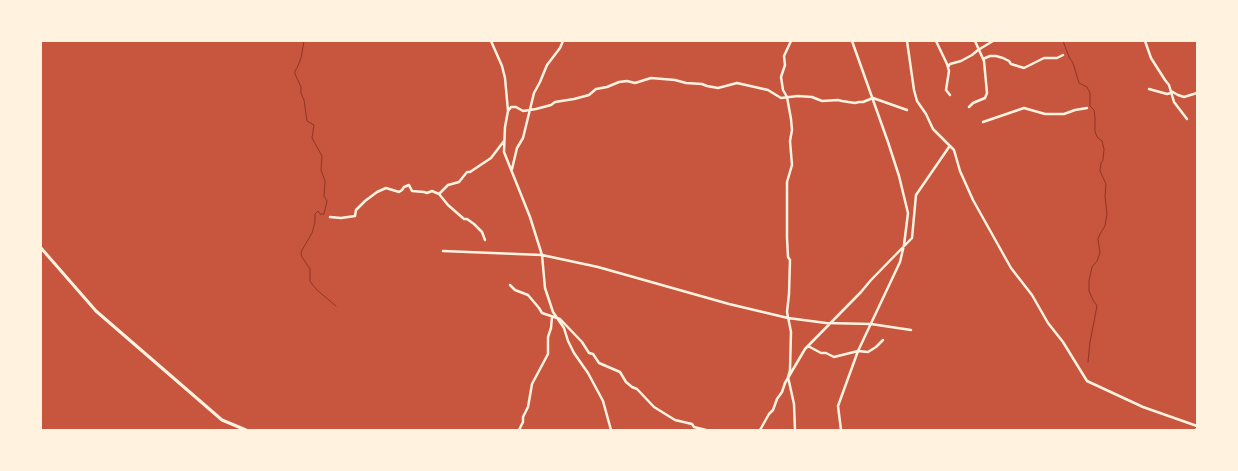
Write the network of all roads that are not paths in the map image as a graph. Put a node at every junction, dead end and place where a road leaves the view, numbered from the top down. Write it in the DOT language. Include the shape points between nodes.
graph roads {
  1 [pos="491,41"];
  2 [pos="563,41"];
  3 [pos="791,41"];
  4 [pos="852,41"];
  5 [pos="907,41"];
  6 [pos="936,41"];
  7 [pos="974,41"];
  8 [pos="993,41"];
  9 [pos="1145,41"];
  10 [pos="978,50"];
  11 [pos="1063,55"];
  12 [pos="983,59"];
  13 [pos="948,67"];
  14 [pos="1149,89"];
  15 [pos="1170,92"];
  16 [pos="1197,94"];
  17 [pos="950,95"];
  18 [pos="787,97"];
  19 [pos="873,98"];
  20 [pos="969,107"];
  21 [pos="1087,108"];
  22 [pos="530,109"];
  23 [pos="907,110"];
  24 [pos="508,111"];
  25 [pos="1187,119"];
  26 [pos="983,122"];
  27 [pos="504,141"];
  28 [pos="949,146"];
  29 [pos="511,171"];
  30 [pos="439,194"];
  31 [pos="330,217"];
  32 [pos="486,240"];
  33 [pos="904,245"];
  34 [pos="41,248"];
  35 [pos="443,251"];
  36 [pos="542,256"];
  37 [pos="510,285"];
  38 [pos="552,317"];
  39 [pos="557,317"];
  40 [pos="788,318"];
  41 [pos="830,323"];
  42 [pos="871,324"];
  43 [pos="912,330"];
  44 [pos="883,340"];
  45 [pos="808,346"];
  46 [pos="858,351"];
  47 [pos="788,377"];
  48 [pos="1196,428"];
  49 [pos="246,430"];
  50 [pos="519,430"];
  51 [pos="611,430"];
  52 [pos="706,430"];
  53 [pos="760,430"];
  54 [pos="795,430"];
  55 [pos="841,430"];
  1 -- 24 [label="street" via="505,78"];
  2 -- 22 [label="street" via="543,72"];
  3 -- 18 [label="street" via="784,56 781,77"];
  4 -- 19 [label="street"];
  5 -- 28 [label="street" via="917,100 933,128"];
  6 -- 13 [label="street"];
  7 -- 10 [label="street"];
  8 -- 10 [label="street"];
  9 -- 15 [label="street"];
  10 -- 12 [label="street"];
  10 -- 13 [label="street"];
  11 -- 12 [label="street" via="1044,58 1024,68 1003,58 990,56"];
  12 -- 20 [label="street" via="987,93 985,98"];
  13 -- 17 [label="street" via="946,90"];
  14 -- 15 [label="street"];
  15 -- 16 [label="street" via="1184,97"];
  15 -- 25 [label="street"];
  18 -- 19 [label="street" via="855,103"];
  18 -- 22 [label="street" via="781,98 768,90 737,83 718,88 651,78 635,83 619,82 596,88 589,95"];
  18 -- 40 [label="street" via="792,130 792,165 788,182"];
  19 -- 23 [label="street"];
  19 -- 33 [label="street" via="908,213"];
  21 -- 26 [label="street" via="1064,114 1045,114 1024,108"];
  22 -- 24 [label="street" via="511,107"];
  22 -- 29 [label="street"];
  24 -- 27 [label="street"];
  27 -- 29 [label="street"];
  27 -- 30 [label="street" via="491,158"];
  28 -- 33 [label="street" via="916,195 912,238"];
  28 -- 48 [label="street" via="954,150 973,200 1012,268 1087,381"];
  29 -- 36 [label="street"];
  30 -- 31 [label="street" via="412,191 409,185 398,192 386,188 365,201 354,216"];
  30 -- 32 [label="street" via="464,219 474,224"];
  33 -- 41 [label="street"];
  33 -- 42 [label="street" via="900,262"];
  34 -- 49 [label="street" via="96,311 222,420"];
  35 -- 36 [label="street"];
  36 -- 39 [label="street" via="544,284"];
  36 -- 40 [label="street" via="598,267"];
  37 -- 38 [label="street" via="528,295 542,313"];
  38 -- 39 [label="street"];
  38 -- 50 [label="street" via="548,354 532,384"];
  39 -- 51 [label="street" via="603,401"];
  39 -- 52 [label="street" via="599,363 620,372 626,382 654,408 675,420"];
  40 -- 41 [label="street"];
  40 -- 47 [label="street" via="791,332"];
  41 -- 42 [label="street"];
  41 -- 45 [label="street"];
  42 -- 43 [label="street"];
  42 -- 46 [label="street"];
  44 -- 46 [label="street" via="868,352"];
  45 -- 46 [label="street" via="834,357"];
  45 -- 47 [label="street"];
  46 -- 55 [label="street" via="838,406"];
  47 -- 53 [label="street"];
  47 -- 54 [label="street"];
}
